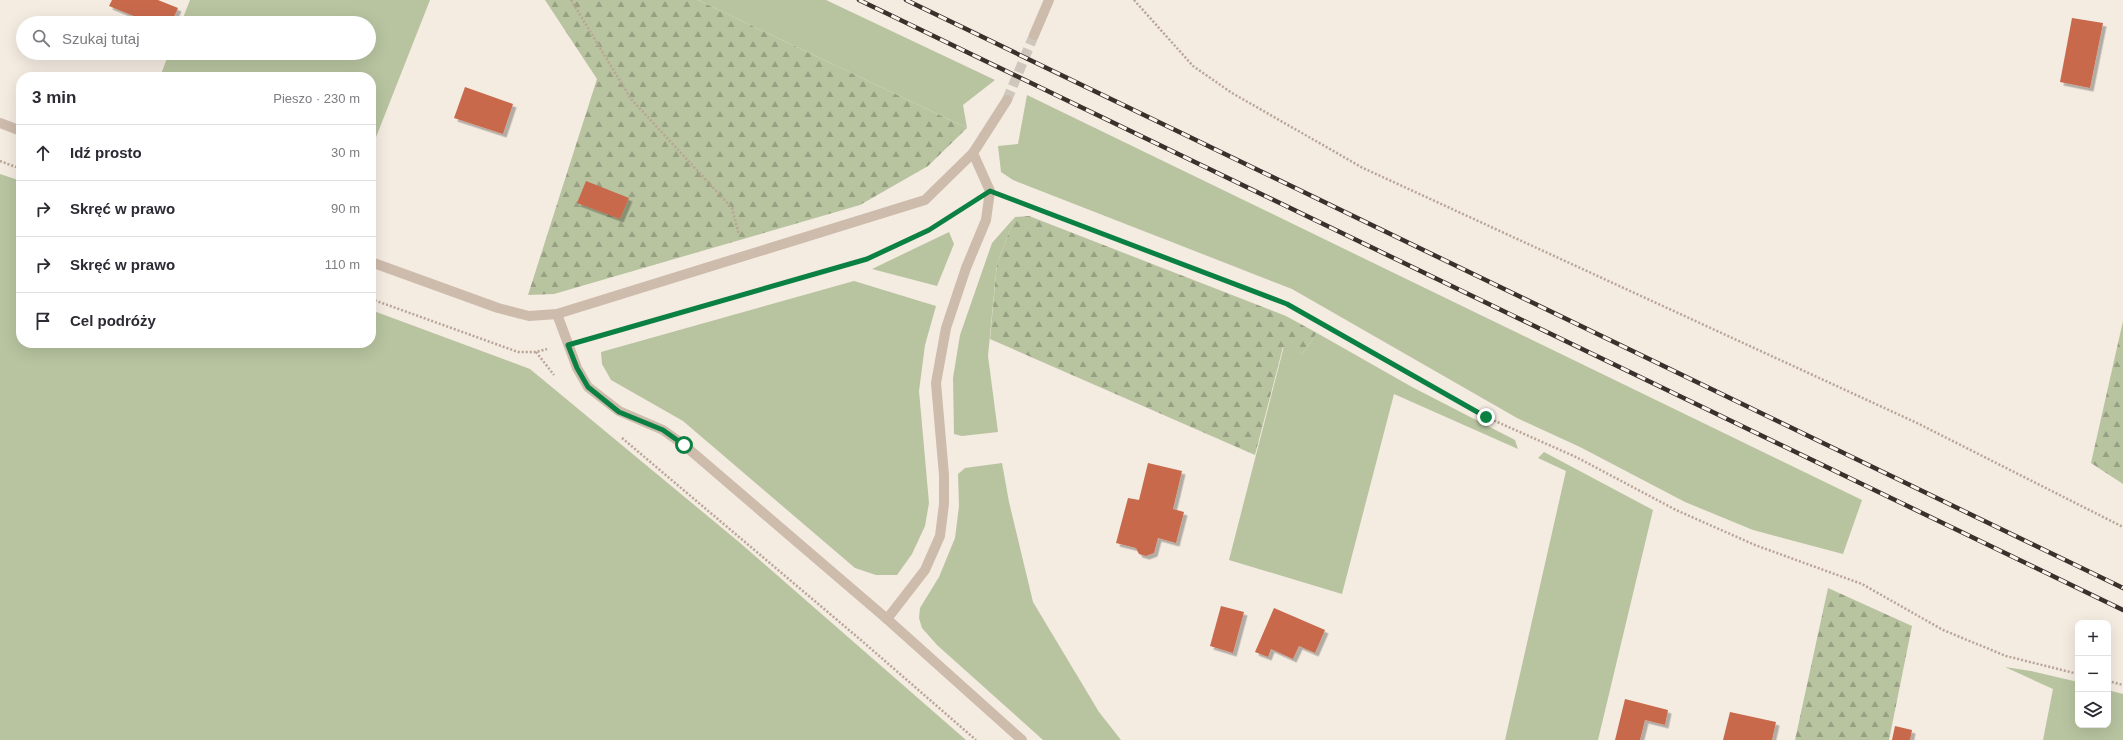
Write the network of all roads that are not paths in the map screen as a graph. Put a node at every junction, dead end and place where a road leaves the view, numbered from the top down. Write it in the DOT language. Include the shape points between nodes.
graph roads {
  1 [pos="1049,0"];
  2 [pos="1034,35"];
  3 [pos="1007,100"];
  4 [pos="0,123"];
  5 [pos="16,129"];
  6 [pos="972,153"];
  7 [pos="376,264"];
  8 [pos="557,314"];
  9 [pos="887,619"];
  10 [pos="1022,740"];
  1 -- 2 [label="street"];
  3 -- 6 [label="street"];
  4 -- 5 [label="street"];
  6 -- 8 [label="street" via="926,200"];
  6 -- 9 [label="street" via="990,191 986,220 966,268 946,328 936,383 944,475 940,536 925,570"];
  7 -- 8 [label="street" via="498,308 528,316"];
  8 -- 9 [label="street" via="577,368 588,387 619,412 663,430 684,445"];
  9 -- 10 [label="street"];
}
